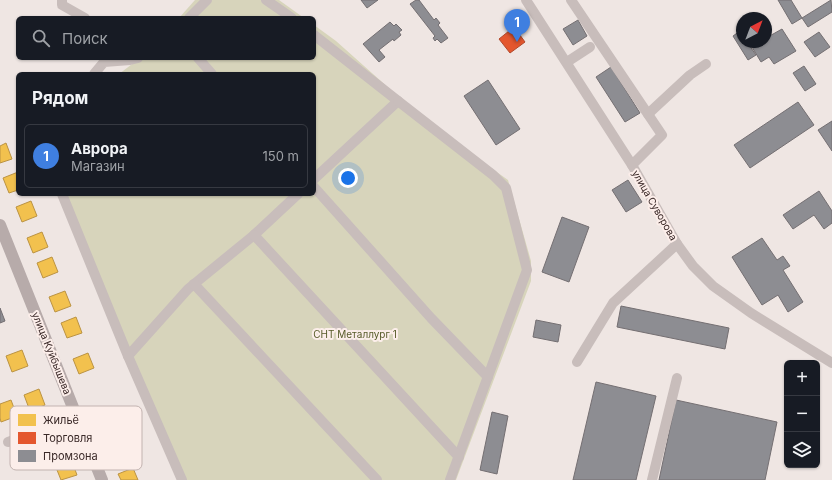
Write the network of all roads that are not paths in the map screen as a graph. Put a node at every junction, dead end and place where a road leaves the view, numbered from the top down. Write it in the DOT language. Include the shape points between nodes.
graph roads {
  1 [pos="62,0"];
  2 [pos="207,0"];
  3 [pos="266,0"];
  4 [pos="526,0"];
  5 [pos="571,0"];
  6 [pos="82,16"];
  7 [pos="191,16"];
  8 [pos="289,16"];
  9 [pos="316,37"];
  10 [pos="590,47"];
  11 [pos="130,60"];
  12 [pos="200,60"];
  13 [pos="567,62"];
  14 [pos="706,64"];
  15 [pos="96,72"];
  16 [pos="210,72"];
  17 [pos="398,101"];
  18 [pos="648,114"];
  19 [pos="632,164"];
  20 [pos="316,177"];
  21 [pos="316,189"];
  22 [pos="63,196"];
  23 [pos="296,196"];
  24 [pos="0,226"];
  25 [pos="254,235"];
  26 [pos="678,244"];
  27 [pos="4,249"];
  28 [pos="194,284"];
  29 [pos="128,356"];
  30 [pos="577,362"];
  31 [pos="832,363"];
  32 [pos="488,377"];
  33 [pos="677,378"];
  34 [pos="73,406"];
  35 [pos="459,457"];
  36 [pos="98,470"];
  37 [pos="102,480"];
  38 [pos="182,480"];
  39 [pos="377,480"];
  40 [pos="450,480"];
  41 [pos="652,480"];
  1 -- 6 [label="street" via="62,5"];
  2 -- 7 [label="street"];
  3 -- 8 [label="street"];
  4 -- 13 [label="street, улица Суворова"];
  5 -- 18 [label="street"];
  9 -- 17 [label="street"];
  10 -- 13 [label="street"];
  11 -- 15 [label="street" via="104,62"];
  12 -- 16 [label="street"];
  13 -- 19 [label="street, улица Суворова"];
  14 -- 18 [label="street" via="690,75"];
  17 -- 20 [label="street"];
  17 -- 32 [label="street" via="506,188 527,270"];
  18 -- 19 [label="street" via="662,135"];
  19 -- 26 [label="street, улица Суворова"];
  21 -- 32 [label="street" via="431,318"];
  22 -- 29 [label="street"];
  23 -- 25 [label="street"];
  24 -- 27 [label="main road, улица Куйбышева"];
  25 -- 28 [label="street"];
  25 -- 35 [label="street"];
  26 -- 30 [label="street" via="612,303"];
  26 -- 31 [label="street, улица Суворова" via="693,266 713,286"];
  27 -- 34 [label="main road, улица Куйбышева"];
  28 -- 29 [label="street"];
  28 -- 39 [label="street"];
  29 -- 38 [label="street"];
  32 -- 35 [label="street"];
  33 -- 41 [label="street"];
  35 -- 40 [label="street"];
  36 -- 37 [label="main road, улица Куйбышева"];
}
